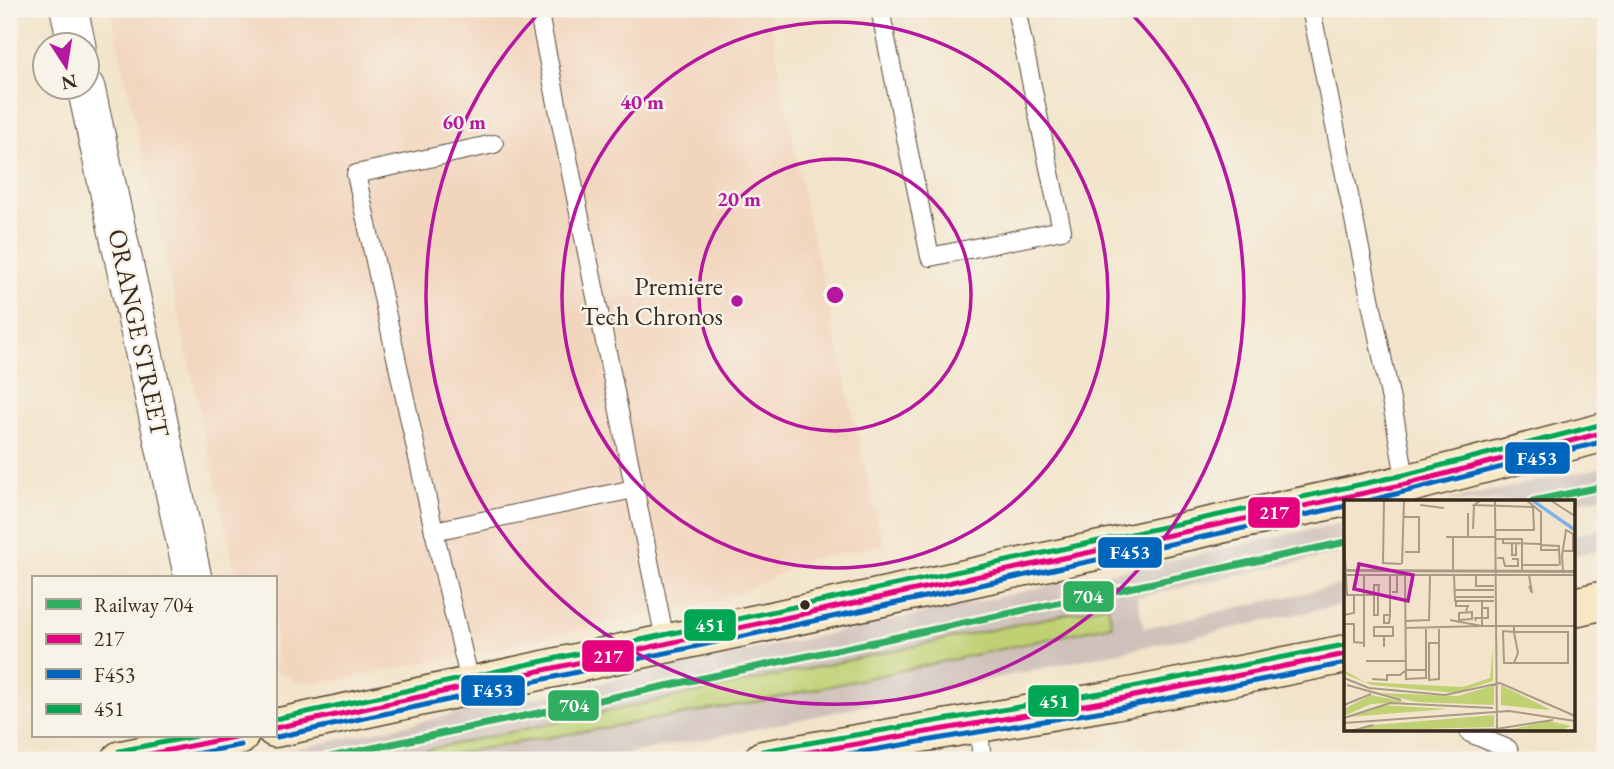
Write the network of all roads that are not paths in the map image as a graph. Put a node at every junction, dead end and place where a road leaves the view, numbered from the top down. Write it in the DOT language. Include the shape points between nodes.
graph roads {
  1 [pos="69,9"];
  2 [pos="538,9"];
  3 [pos="880,9"];
  4 [pos="1016,9"];
  5 [pos="1311,9"];
  6 [pos="74,32"];
  7 [pos="89,102"];
  8 [pos="495,144"];
  9 [pos="1605,432"];
  10 [pos="1406,484"];
  11 [pos="634,489"];
  12 [pos="434,531"];
  13 [pos="192,576"];
  14 [pos="1605,600"];
  15 [pos="1576,607"];
  16 [pos="666,645"];
  17 [pos="1344,654"];
  18 [pos="471,686"];
  19 [pos="978,722"];
  20 [pos="276,728"];
  21 [pos="1468,730"];
  22 [pos="226,738"];
  23 [pos="837,754"];
  24 [pos="121,760"];
  25 [pos="763,760"];
  26 [pos="982,760"];
  27 [pos="1511,760"];
  1 -- 6 [label="street"];
  2 -- 11 [label="lane"];
  3 -- 4 [label="lane" via="930,257 1062,230"];
  5 -- 10 [label="lane"];
  7 -- 13 [label="street, ORANGE STREET"];
  8 -- 12 [label="lane" via="356,174"];
  9 -- 10 [label="main road"];
  10 -- 16 [label="main road"];
  11 -- 12 [label="lane"];
  11 -- 16 [label="lane"];
  12 -- 18 [label="lane"];
  14 -- 15 [label="main road"];
  16 -- 18 [label="main road"];
  17 -- 19 [label="main road"];
  18 -- 20 [label="main road"];
  19 -- 23 [label="main road"];
  19 -- 26 [label="lane"];
  21 -- 27 [label="lane" via="1508,749"];
  22 -- 24 [label="main road"];
  23 -- 25 [label="main road"];
}
